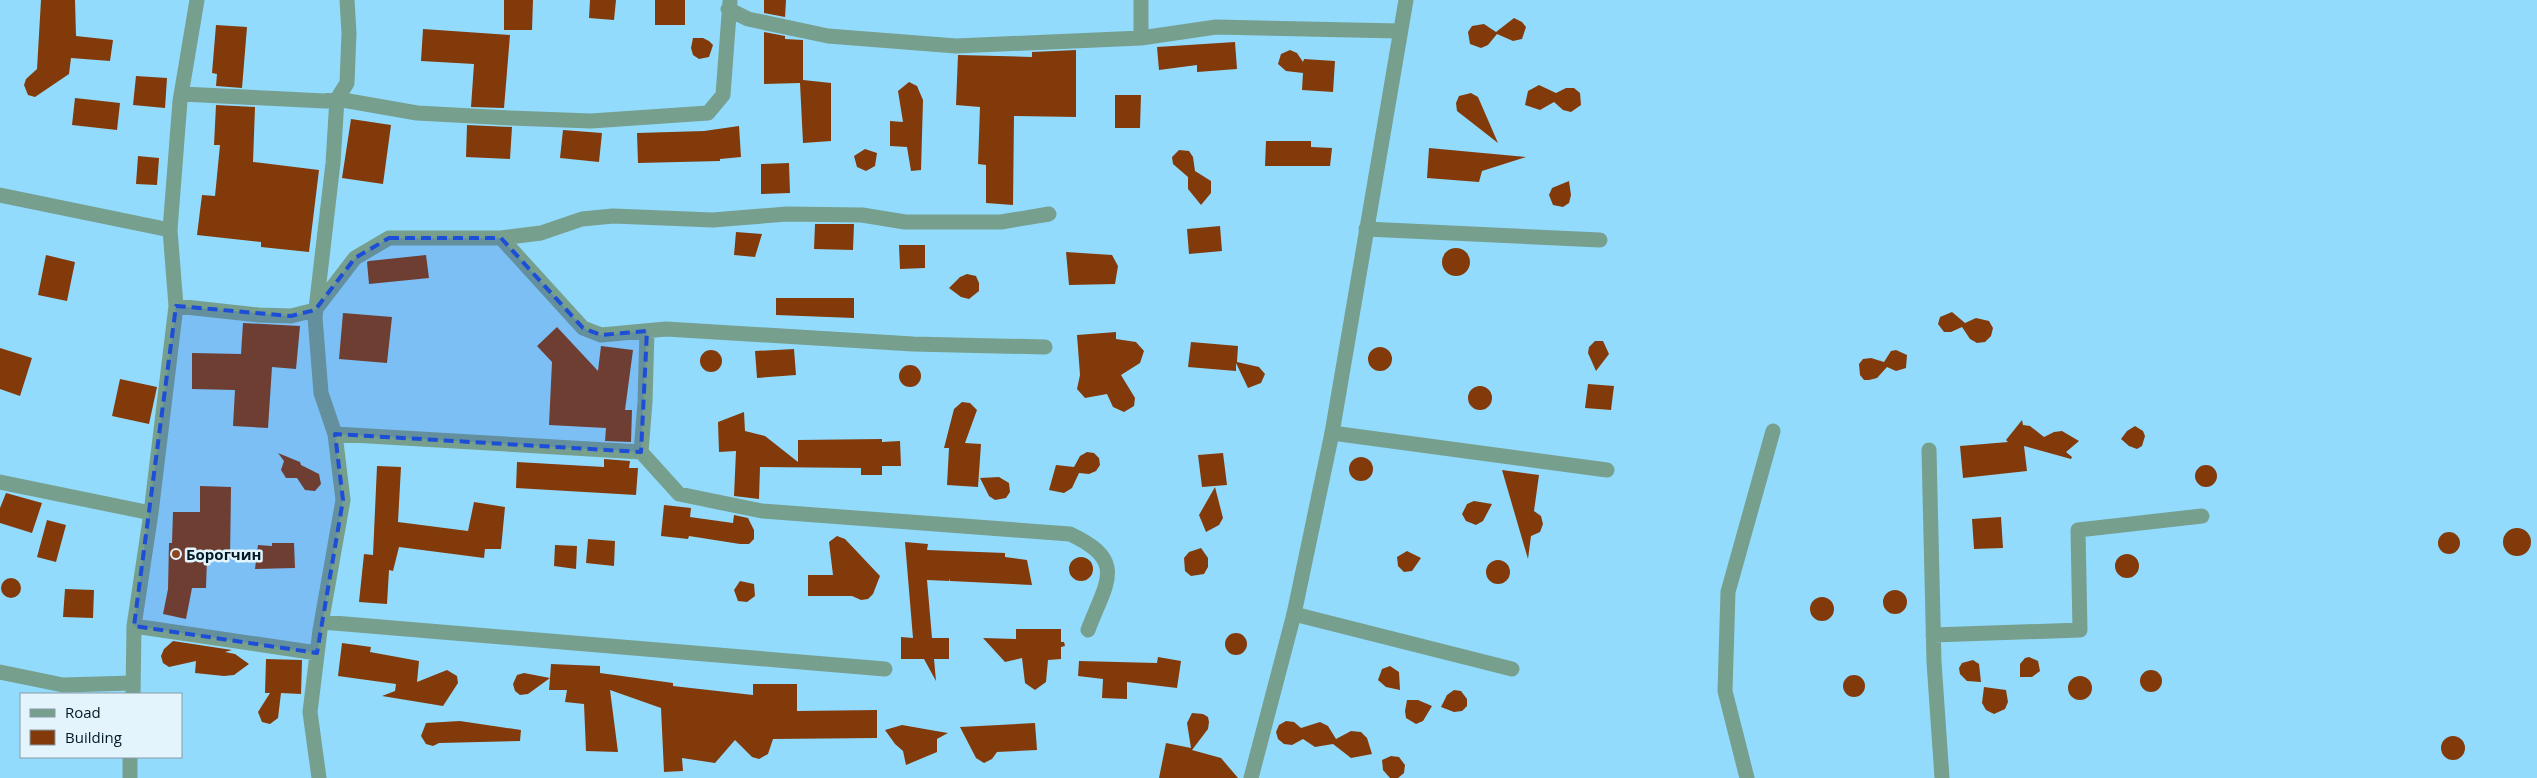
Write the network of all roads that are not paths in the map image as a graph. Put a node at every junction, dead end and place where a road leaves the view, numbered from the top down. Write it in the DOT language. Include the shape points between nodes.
graph roads {
  1 [pos="197,0"];
  2 [pos="347,0"];
  3 [pos="1142,0"];
  4 [pos="1406,0"];
  5 [pos="729,5"];
  6 [pos="1399,31"];
  7 [pos="1141,38"];
  8 [pos="182,94"];
  9 [pos="337,99"];
  10 [pos="0,195"];
  11 [pos="1050,214"];
  12 [pos="1366,229"];
  13 [pos="170,230"];
  14 [pos="501,238"];
  15 [pos="1600,240"];
  16 [pos="176,306"];
  17 [pos="316,310"];
  18 [pos="647,331"];
  19 [pos="1045,347"];
  20 [pos="1773,431"];
  21 [pos="1332,433"];
  22 [pos="335,434"];
  23 [pos="1929,450"];
  24 [pos="641,452"];
  25 [pos="1608,470"];
  26 [pos="0,482"];
  27 [pos="151,513"];
  28 [pos="2202,516"];
  29 [pos="1294,614"];
  30 [pos="322,622"];
  31 [pos="134,626"];
  32 [pos="1088,630"];
  33 [pos="1934,635"];
  34 [pos="318,653"];
  35 [pos="885,669"];
  36 [pos="1512,669"];
  37 [pos="0,672"];
  38 [pos="133,689"];
  39 [pos="130,758"];
  40 [pos="130,778"];
  41 [pos="319,778"];
  42 [pos="1251,778"];
  43 [pos="1746,778"];
  44 [pos="1942,778"];
  1 -- 8 [label="street"];
  2 -- 9 [label="street" via="346,83"];
  3 -- 7 [label="street"];
  4 -- 6 [label="street"];
  5 -- 7 [label="street" via="748,18 828,36 899,43 956,46"];
  5 -- 9 [label="street" via="723,95 708,113 591,121 510,118 417,113"];
  6 -- 7 [label="street" via="1216,26"];
  6 -- 12 [label="street"];
  8 -- 9 [label="street"];
  8 -- 13 [label="street"];
  9 -- 17 [label="street"];
  10 -- 13 [label="street"];
  11 -- 14 [label="street" via="1001,222 905,222 862,215 787,214 713,220 614,216 582,219 541,233"];
  12 -- 15 [label="street"];
  12 -- 21 [label="street"];
  13 -- 16 [label="street"];
  14 -- 17 [label="street" via="389,238 355,258"];
  14 -- 18 [label="street" via="583,328 600,335"];
  16 -- 17 [label="street" via="283,316"];
  16 -- 27 [label="street"];
  17 -- 22 [label="street" via="321,393"];
  18 -- 19 [label="street" via="666,329 913,344"];
  18 -- 24 [label="street"];
  20 -- 43 [label="street" via="1728,592 1725,691"];
  21 -- 25 [label="street"];
  21 -- 29 [label="street"];
  22 -- 24 [label="street"];
  22 -- 30 [label="street" via="343,500"];
  23 -- 33 [label="street"];
  24 -- 32 [label="street" via="679,494 762,511 1070,534 1090,543 1106,558 1108,576"];
  26 -- 27 [label="street"];
  27 -- 31 [label="street"];
  28 -- 33 [label="street" via="2078,530 2080,630"];
  29 -- 36 [label="street"];
  29 -- 42 [label="street"];
  30 -- 34 [label="street"];
  30 -- 35 [label="street"];
  31 -- 34 [label="street"];
  31 -- 38 [label="street"];
  33 -- 44 [label="street"];
  34 -- 41 [label="street" via="310,712"];
  37 -- 38 [label="street" via="63,684"];
  39 -- 40 [label="street"];
}
